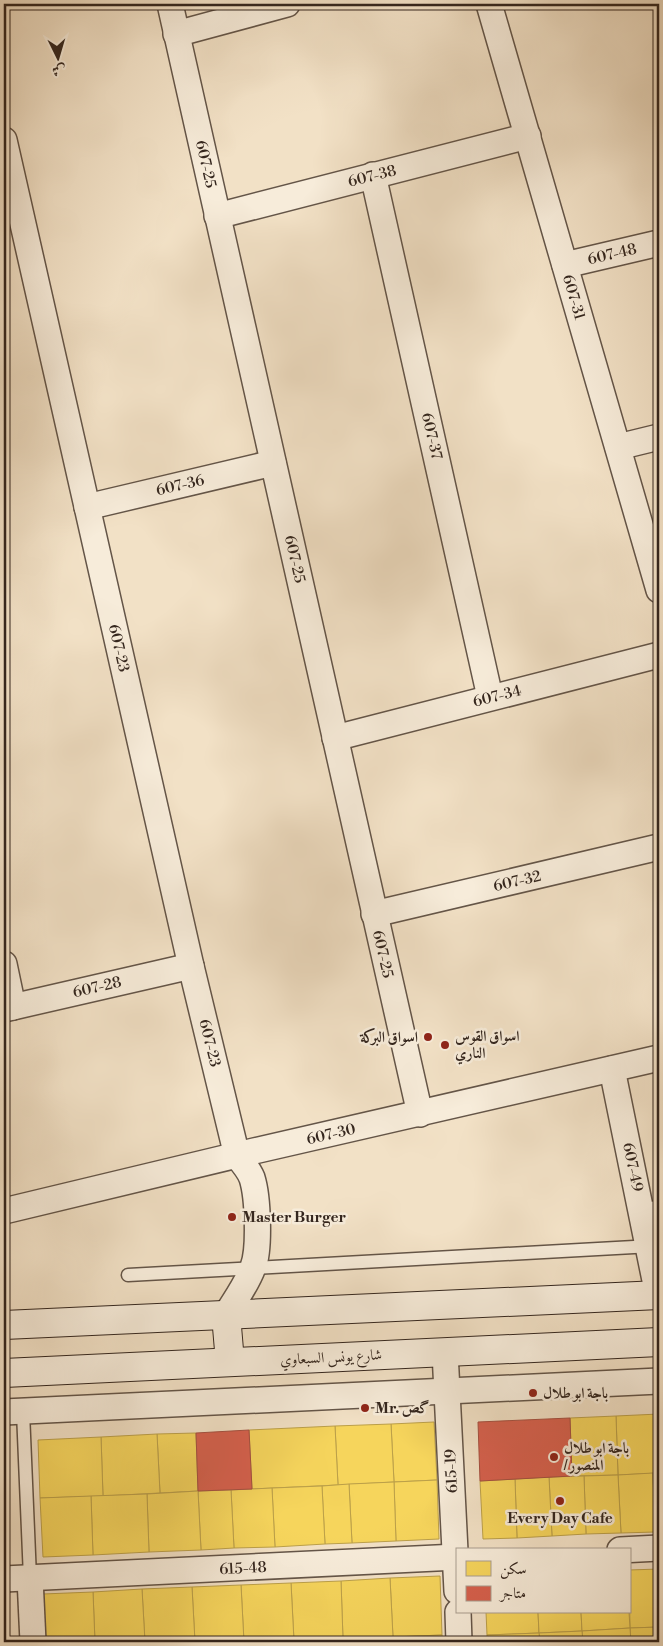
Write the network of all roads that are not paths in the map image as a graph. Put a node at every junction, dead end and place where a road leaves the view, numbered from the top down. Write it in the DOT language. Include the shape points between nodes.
graph roads {
  1 [pos="170,4"];
  2 [pos="287,4"];
  3 [pos="489,4"];
  4 [pos="176,34"];
  5 [pos="528,136"];
  6 [pos="4,140"];
  7 [pos="373,175"];
  8 [pos="217,216"];
  9 [pos="659,243"];
  10 [pos="565,265"];
  11 [pos="659,437"];
  12 [pos="618,447"];
  13 [pos="274,463"];
  14 [pos="87,508"];
  15 [pos="659,590"];
  16 [pos="659,655"];
  17 [pos="490,697"];
  18 [pos="335,738"];
  19 [pos="659,847"];
  20 [pos="374,914"];
  21 [pos="4,964"];
  22 [pos="191,966"];
  23 [pos="9,1008"];
  24 [pos="659,1058"];
  25 [pos="612,1069"];
  26 [pos="420,1114"];
  27 [pos="237,1156"];
  28 [pos="650,1209"];
  29 [pos="4,1211"];
  30 [pos="654,1246"];
  31 [pos="253,1268"];
  32 [pos="128,1275"];
  33 [pos="659,1295"];
  34 [pos="226,1315"];
  35 [pos="4,1326"];
  36 [pos="659,1342"];
  37 [pos="446,1352"];
  38 [pos="230,1362"];
  39 [pos="4,1373"];
  40 [pos="659,1381"];
  41 [pos="447,1391"];
  42 [pos="13,1412"];
  43 [pos="659,1548"];
  44 [pos="630,1549"];
  45 [pos="456,1558"];
  46 [pos="30,1578"];
  47 [pos="4,1580"];
  48 [pos="458,1614"];
  49 [pos="33,1642"];
  50 [pos="459,1642"];
  1 -- 4 [label="street, 607-25"];
  2 -- 4 [label="street"];
  3 -- 5 [label="street, 607-31"];
  4 -- 8 [label="street, 607-25"];
  5 -- 7 [label="street, 607-38"];
  5 -- 10 [label="street, 607-31"];
  6 -- 14 [label="street, 607-23"];
  7 -- 8 [label="street, 607-38"];
  7 -- 17 [label="street, 607-37"];
  8 -- 13 [label="street, 607-25"];
  9 -- 10 [label="street, 607-48"];
  10 -- 12 [label="street, 607-31"];
  11 -- 12 [label="street"];
  12 -- 15 [label="street, 607-31"];
  13 -- 14 [label="street, 607-36"];
  13 -- 18 [label="street, 607-25"];
  14 -- 22 [label="street, 607-23"];
  16 -- 17 [label="street, 607-34"];
  17 -- 18 [label="street, 607-34"];
  18 -- 20 [label="street, 607-25"];
  19 -- 20 [label="street, 607-32"];
  20 -- 26 [label="street, 607-25"];
  21 -- 23 [label="street"];
  22 -- 23 [label="street, 607-28"];
  22 -- 27 [label="street, 607-23"];
  24 -- 25 [label="street, 607-30"];
  25 -- 26 [label="street, 607-30"];
  25 -- 28 [label="street, 607-49"];
  26 -- 27 [label="street, 607-30"];
  27 -- 29 [label="street, 607-30"];
  27 -- 31 [label="street" via="248,1170 255,1190 257,1251"];
  28 -- 30 [label="street, 607-49"];
  30 -- 31 [label="lane"];
  30 -- 33 [label="street, 607-49"];
  31 -- 32 [label="lane"];
  31 -- 34 [label="street"];
  33 -- 34 [label="main road"];
  34 -- 35 [label="main road"];
  34 -- 38 [label="main road"];
  36 -- 37 [label="main road, شارع يونس السبعاوي"];
  37 -- 38 [label="main road, شارع يونس السبعاوي"];
  37 -- 41 [label="street, 615-19"];
  38 -- 39 [label="main road, شارع يونس السبعاوي"];
  40 -- 41 [label="street"];
  41 -- 42 [label="street"];
  41 -- 45 [label="street, 615-19"];
  42 -- 46 [label="lane"];
  43 -- 44 [label="street"];
  45 -- 46 [label="street, 615-48"];
  46 -- 47 [label="street, 615-48"];
  46 -- 49 [label="street"];
  48 -- 50 [label="street"];
}
